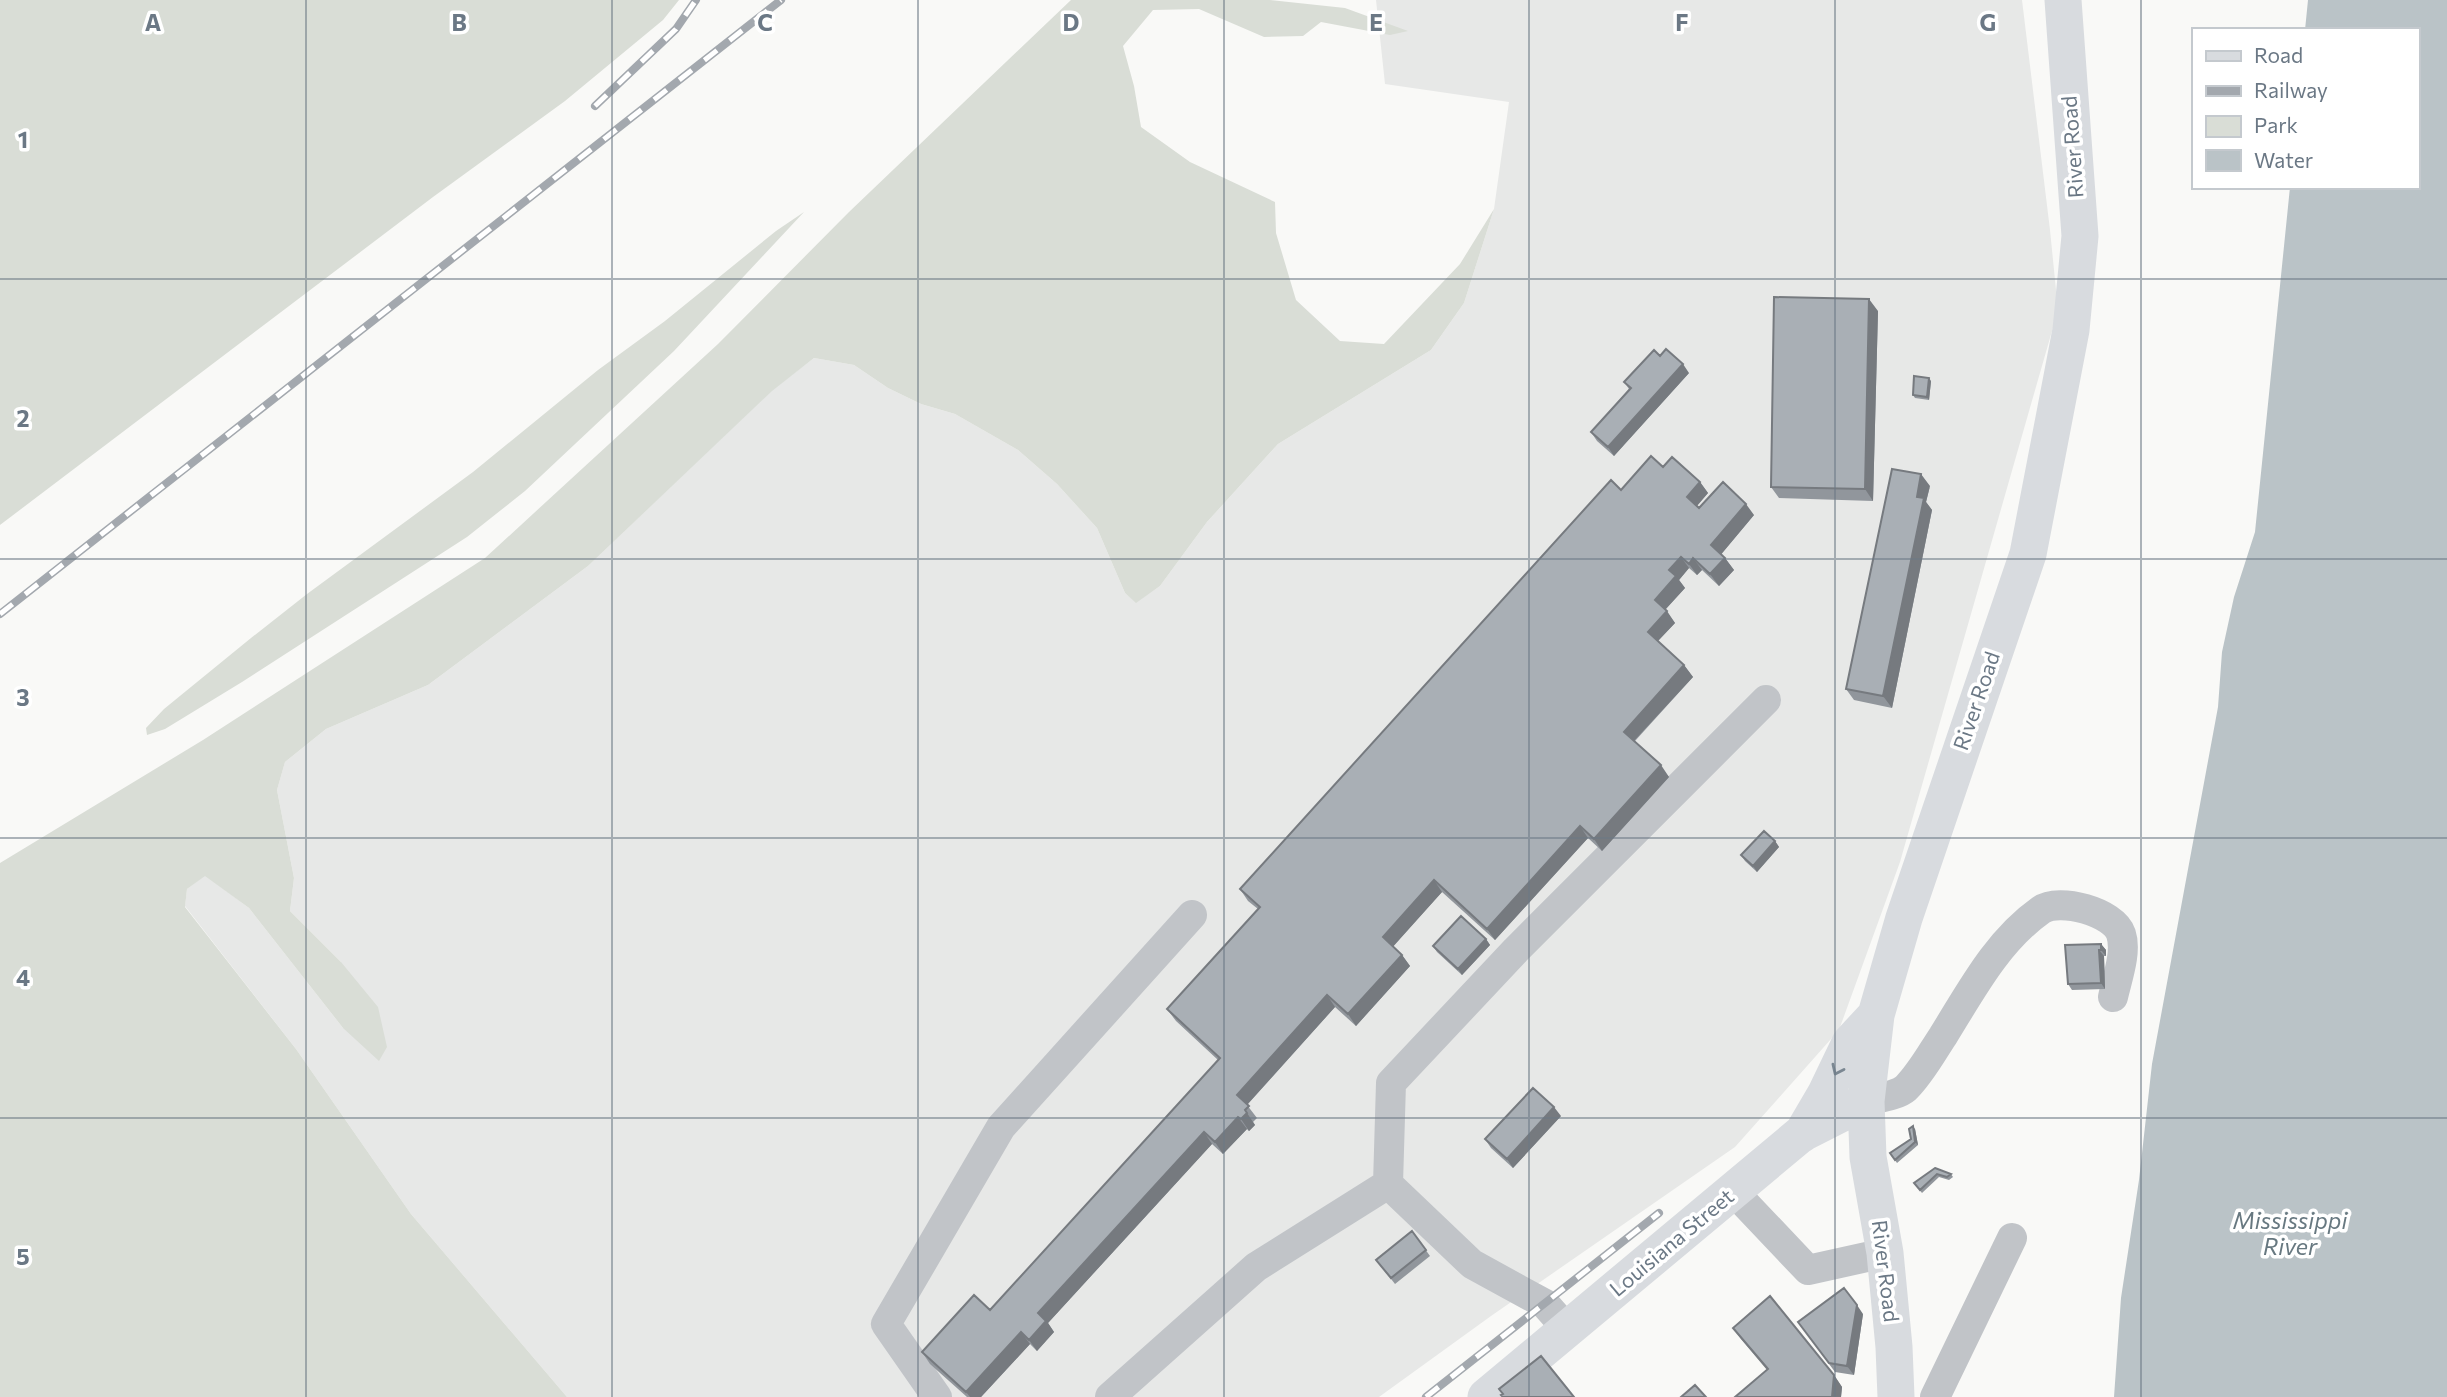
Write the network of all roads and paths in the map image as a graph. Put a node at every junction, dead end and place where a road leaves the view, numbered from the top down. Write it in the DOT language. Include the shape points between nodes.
graph roads {
  1 [pos="2063,0"];
  2 [pos="1766,700"];
  3 [pos="1192,915"];
  4 [pos="2113,997"];
  5 [pos="1876,1015"];
  6 [pos="1866,1101"];
  7 [pos="1801,1134"];
  8 [pos="1868,1157"];
  9 [pos="1388,1184"];
  10 [pos="1734,1192"];
  11 [pos="2012,1238"];
  12 [pos="1885,1253"];
  13 [pos="1568,1330"];
  14 [pos="937,1397"];
  15 [pos="1110,1397"];
  16 [pos="1486,1397"];
  17 [pos="1896,1397"];
  18 [pos="1935,1397"];
  1 -- 5 [label="main road, River Road" via="2080,236 2071,330 2028,554 1904,918"];
  2 -- 9 [label="lane" via="1516,950 1391,1083"];
  3 -- 14 [label="lane" via="1001,1127 886,1324"];
  4 -- 6 [label="lane" via="2122,954 2122,934 2115,924 2067,905 2044,907 2018,928 1983,971 1921,1071 1903,1091"];
  5 -- 6 [label="main road, River Road"];
  5 -- 7 [label="main road, one-way" via="1850,1043"];
  6 -- 7 [label="main road, Louisiana Street"];
  6 -- 8 [label="main road, River Road"];
  7 -- 8 [label="main road" via="1832,1137"];
  7 -- 10 [label="main road, Louisiana Street"];
  8 -- 12 [label="main road, River Road"];
  9 -- 13 [label="lane" via="1472,1264 1545,1304"];
  9 -- 15 [label="lane" via="1256,1267"];
  10 -- 12 [label="lane" via="1808,1270"];
  10 -- 13 [label="main road, Louisiana Street"];
  11 -- 18 [label="lane"];
  12 -- 17 [label="main road, River Road"];
  13 -- 16 [label="main road, Louisiana Street"];
}
